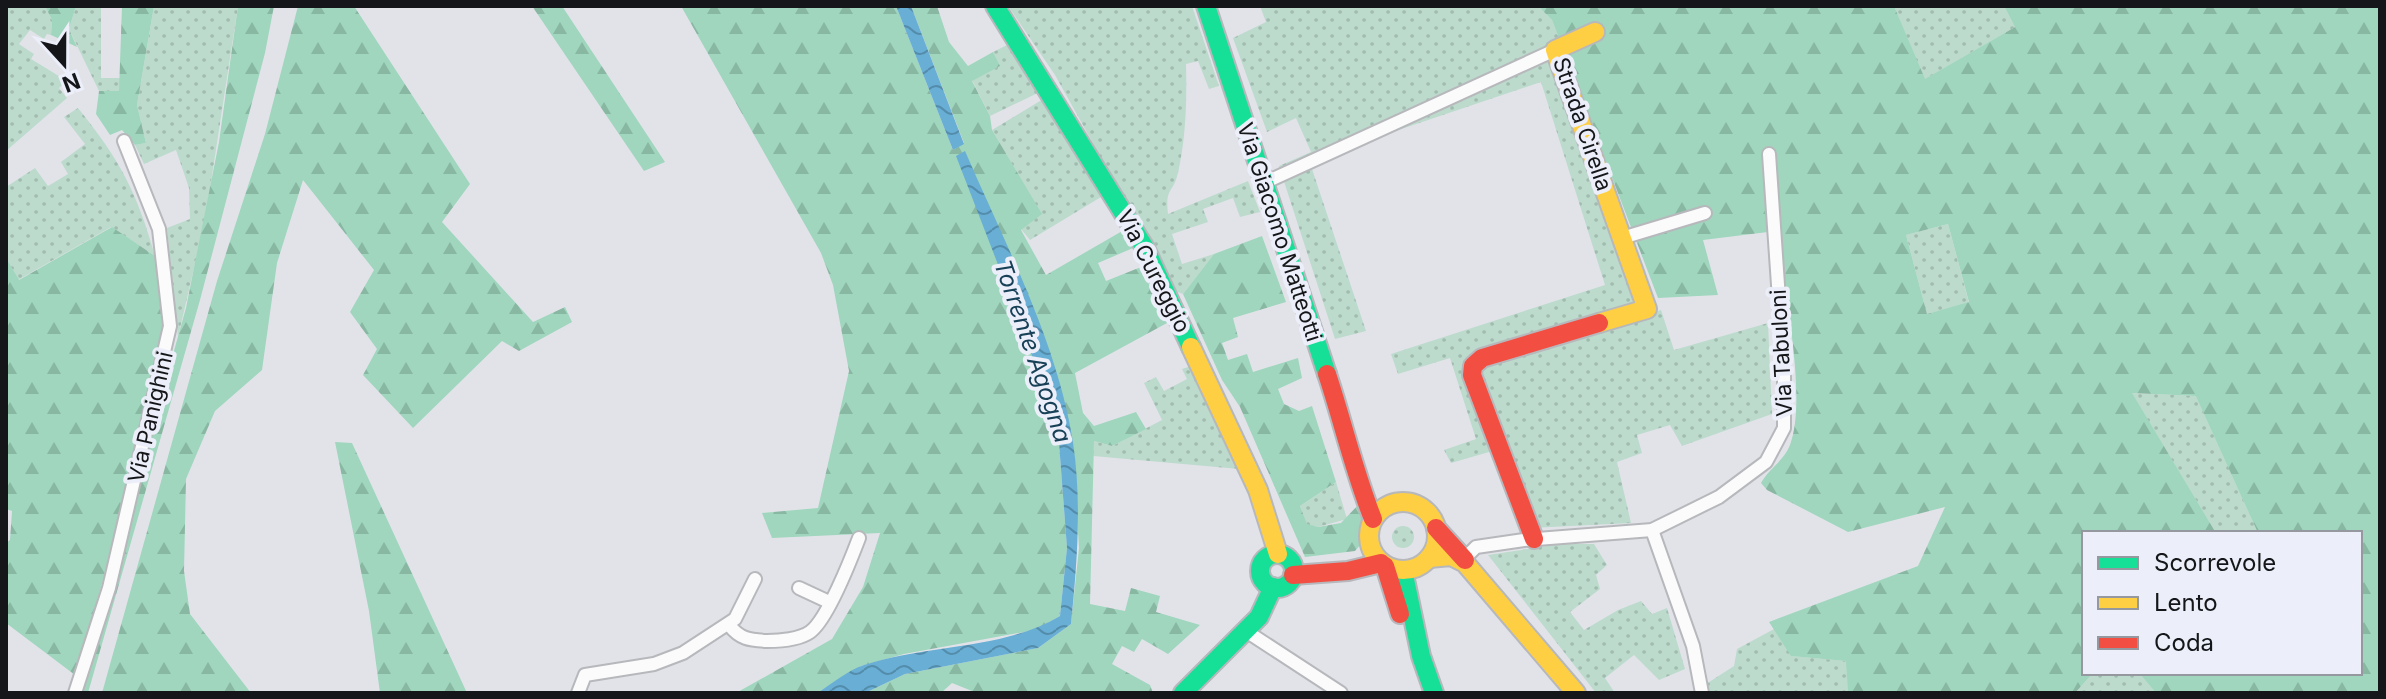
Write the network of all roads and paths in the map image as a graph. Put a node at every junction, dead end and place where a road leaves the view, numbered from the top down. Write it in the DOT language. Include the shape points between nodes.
graph roads {
  1 [pos="995,6"];
  2 [pos="1206,6"];
  3 [pos="1595,32"];
  4 [pos="1555,50"];
  5 [pos="124,141"];
  6 [pos="1769,154"];
  7 [pos="1264,183"];
  8 [pos="1705,213"];
  9 [pos="1622,238"];
  10 [pos="1354,457"];
  11 [pos="1389,505"];
  12 [pos="1373,519"];
  13 [pos="1436,528"];
  14 [pos="1652,530"];
  15 [pos="859,538"];
  16 [pos="1534,539"];
  17 [pos="1278,554"];
  18 [pos="1429,558"];
  19 [pos="1465,560"];
  20 [pos="1385,562"];
  21 [pos="1293,575"];
  22 [pos="755,579"];
  23 [pos="1273,587"];
  24 [pos="799,588"];
  25 [pos="829,602"];
  26 [pos="729,625"];
  27 [pos="1246,631"];
  28 [pos="1192,689"];
  29 [pos="75,693"];
  30 [pos="578,693"];
  31 [pos="1341,693"];
  32 [pos="1434,693"];
  33 [pos="1576,693"];
  34 [pos="1702,693"];
  1 -- 17 [label="main road, Via Cureggio" via="1145,248 1258,490"];
  2 -- 7 [label="main road, Via Giacomo Matteotti"];
  3 -- 4 [label="main road, Strada Cirella"];
  4 -- 7 [label="street"];
  4 -- 9 [label="main road, Strada Cirella"];
  5 -- 29 [label="street, Via Panighini" via="159,229 170,326 109,588"];
  6 -- 14 [label="street, Via Tabuloni" via="1784,428 1766,462 1747,479"];
  7 -- 10 [label="main road, Via Giacomo Matteotti"];
  8 -- 9 [label="street"];
  9 -- 16 [label="main road, Strada Cirella" via="1647,309 1482,358 1473,366"];
  10 -- 11 [label="main road, Via Giacomo Matteotti"];
  10 -- 12 [label="main road, Via Giacomo Matteotti"];
  11 -- 12 [label="main road"];
  11 -- 13 [label="main road" via="1415,505"];
  12 -- 20 [label="main road" via="1369,534"];
  13 -- 18 [label="main road"];
  13 -- 19 [label="main road"];
  14 -- 16 [label="street, Via Tabuloni"];
  14 -- 34 [label="street" via="1693,646"];
  15 -- 25 [label="street"];
  16 -- 19 [label="street, Via Tabuloni" via="1476,547"];
  17 -- 21 [label="main road" via="1290,560"];
  17 -- 23 [label="main road" via="1266,558 1260,570 1264,582"];
  18 -- 19 [label="main road"];
  18 -- 20 [label="main road" via="1420,566"];
  19 -- 33 [label="main road"];
  20 -- 21 [label="main road"];
  20 -- 32 [label="main road"];
  21 -- 23 [label="main road" via="1286,585"];
  22 -- 26 [label="street"];
  23 -- 27 [label="main road"];
  24 -- 25 [label="street"];
  25 -- 26 [label="street" via="819,625 806,635 749,640"];
  26 -- 30 [label="street" via="654,664 585,675"];
  27 -- 28 [label="main road"];
  27 -- 31 [label="street"];
}
